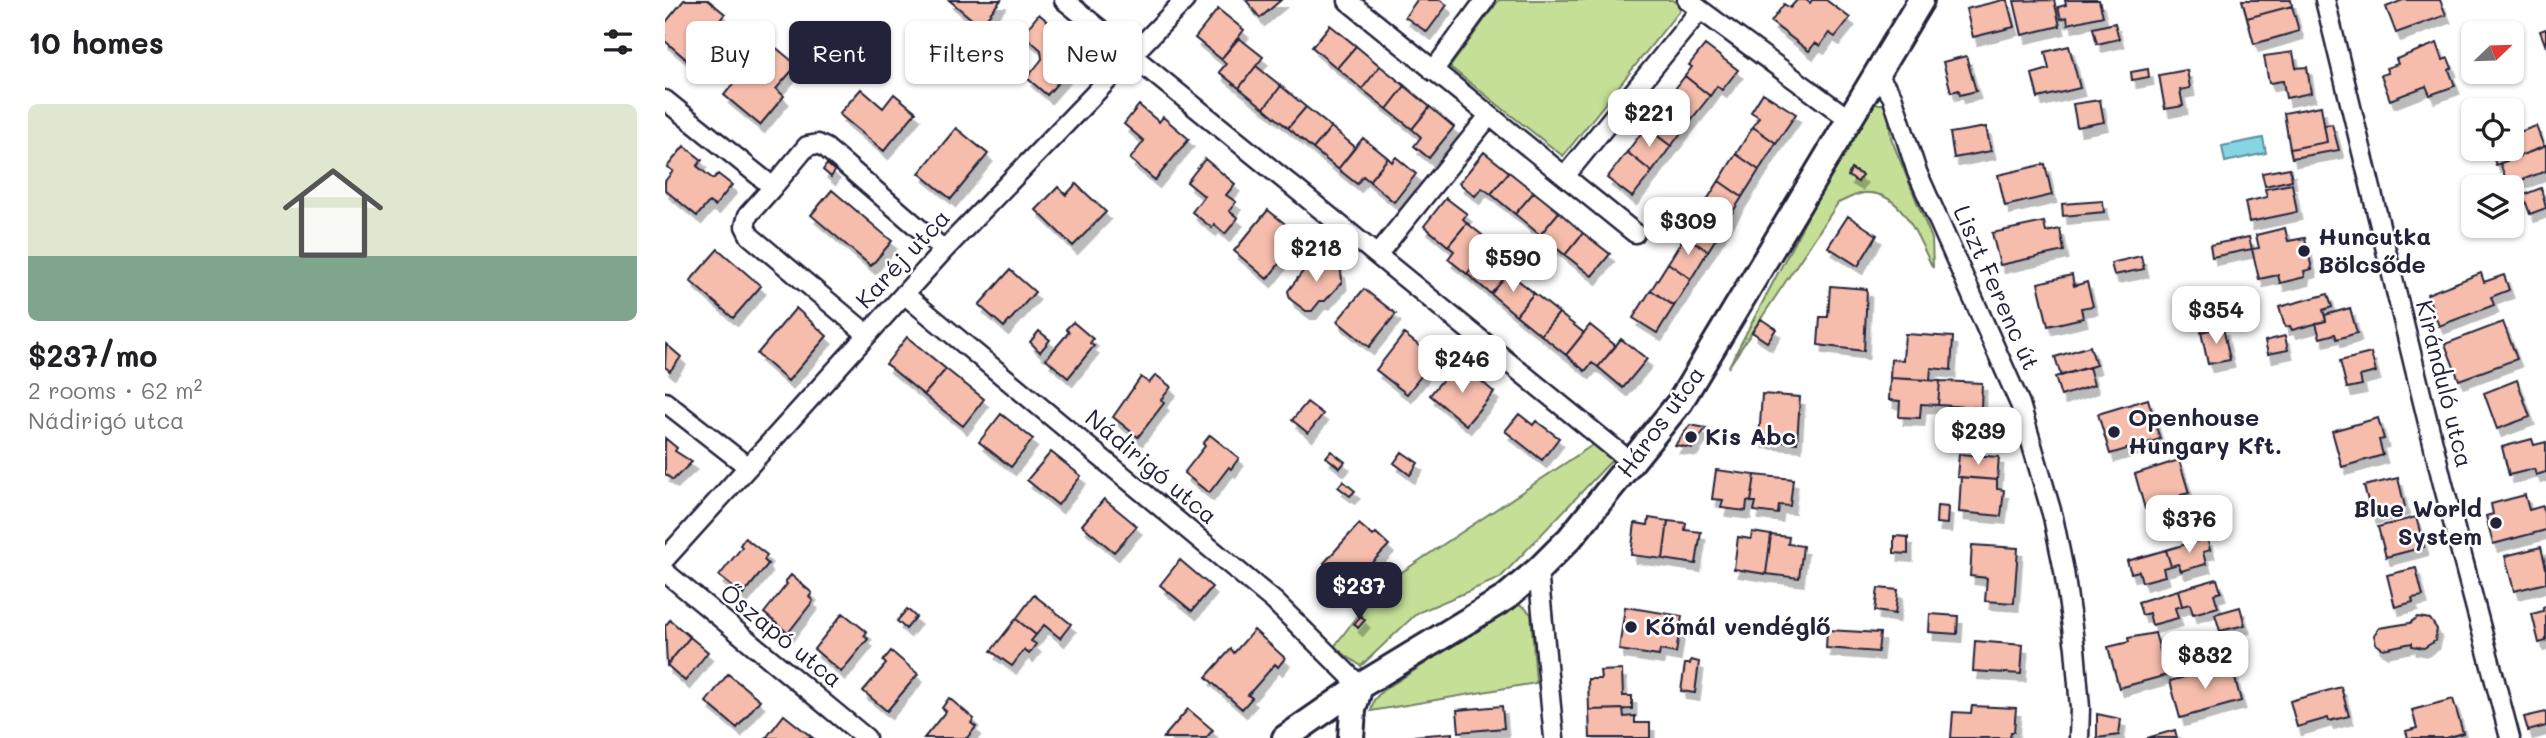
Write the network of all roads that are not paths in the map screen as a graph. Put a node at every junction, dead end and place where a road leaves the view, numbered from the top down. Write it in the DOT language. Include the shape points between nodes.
graph roads {
  1 [pos="1064,0"];
  2 [pos="1185,0"];
  3 [pos="1485,0"];
  4 [pos="1921,0"];
  5 [pos="2325,0"];
  6 [pos="1349,1"];
  7 [pos="1694,5"];
  8 [pos="1090,21"];
  9 [pos="1142,45"];
  10 [pos="1142,64"];
  11 [pos="1433,71"];
  12 [pos="1876,73"];
  13 [pos="1105,84"];
  14 [pos="665,100"];
  15 [pos="1489,116"];
  16 [pos="1849,119"];
  17 [pos="1565,176"];
  18 [pos="773,187"];
  19 [pos="1635,233"];
  20 [pos="944,250"];
  21 [pos="1377,255"];
  22 [pos="904,294"];
  23 [pos="867,334"];
  24 [pos="665,402"];
  25 [pos="1632,463"];
  26 [pos="747,466"];
  27 [pos="665,559"];
  28 [pos="1538,570"];
  29 [pos="665,572"];
  30 [pos="1360,686"];
  31 [pos="866,738"];
  32 [pos="1285,738"];
  33 [pos="1351,738"];
  34 [pos="1554,738"];
  35 [pos="2080,738"];
  36 [pos="2510,738"];
  1 -- 8 [label="street"];
  2 -- 9 [label="street, Karéj utca"];
  3 -- 11 [label="street"];
  4 -- 12 [label="street, Háros utca"];
  5 -- 36 [label="street, Kiránduló utca"];
  6 -- 11 [label="street"];
  7 -- 16 [label="street"];
  7 -- 17 [label="street"];
  10 -- 21 [label="street"];
  11 -- 15 [label="street"];
  12 -- 16 [label="street, Háros utca"];
  12 -- 35 [label="street, Liszt Ferenc út" via="1892,96 1917,172 2020,404 2064,571"];
  13 -- 20 [label="street, Karéj utca"];
  14 -- 18 [label="street"];
  15 -- 17 [label="street"];
  15 -- 21 [label="street"];
  16 -- 25 [label="street, Háros utca" via="1680,402"];
  17 -- 19 [label="street"];
  18 -- 20 [label="street" via="807,146 818,144"];
  18 -- 23 [label="street" via="748,215 745,226 750,236"];
  20 -- 22 [label="street, Karéj utca"];
  21 -- 25 [label="street"];
  22 -- 23 [label="street, Karéj utca"];
  22 -- 30 [label="street, Nádirigó utca" via="1274,601"];
  23 -- 26 [label="street, Karéj utca"];
  24 -- 26 [label="street"];
  25 -- 28 [label="street, Háros utca"];
  26 -- 27 [label="street, Karéj utca"];
  28 -- 30 [label="street, Háros utca" via="1505,598"];
  28 -- 34 [label="street"];
  29 -- 31 [label="street, Őszapó utca"];
  30 -- 32 [label="street, Háros utca"];
  30 -- 33 [label="street"];
}
